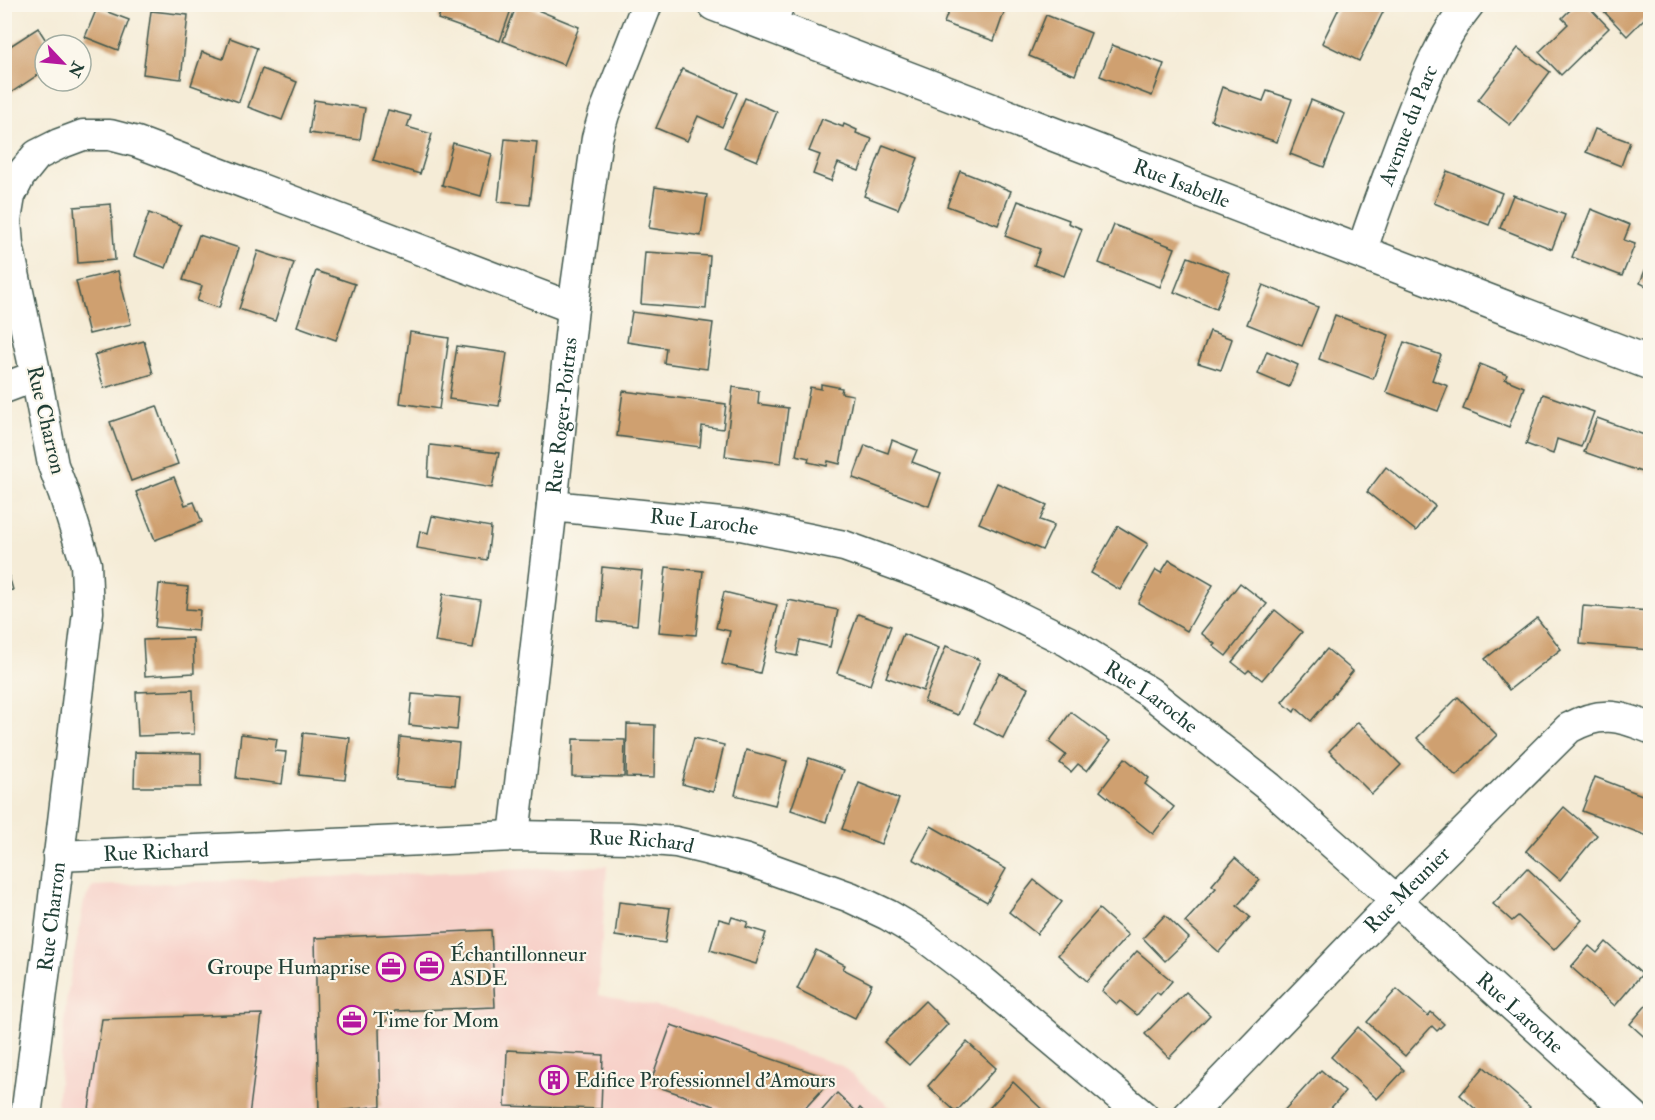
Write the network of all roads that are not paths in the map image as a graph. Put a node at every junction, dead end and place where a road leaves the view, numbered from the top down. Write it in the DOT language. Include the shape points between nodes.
graph roads {
  1 [pos="647,4"];
  2 [pos="714,4"];
  3 [pos="1469,4"];
  4 [pos="774,15"];
  5 [pos="1361,253"];
  6 [pos="573,308"];
  7 [pos="1650,363"];
  8 [pos="36,376"];
  9 [pos="4,388"];
  10 [pos="552,506"];
  11 [pos="1650,728"];
  12 [pos="514,836"];
  13 [pos="58,856"];
  14 [pos="1396,900"];
  15 [pos="26,1116"];
  16 [pos="1143,1116"];
  17 [pos="1188,1116"];
  18 [pos="1634,1116"];
  1 -- 6 [label="street, Rue Roger-Poitras" via="597,138"];
  2 -- 4 [label="street, Rue Isabelle"];
  3 -- 5 [label="street, Avenue du Parc" via="1436,54"];
  4 -- 5 [label="street, Rue Isabelle"];
  5 -- 7 [label="street, Rue Isabelle"];
  6 -- 8 [label="street, Rue Charron" via="137,142 110,135 83,135 37,155 10,196 6,220 8,245"];
  6 -- 10 [label="street, Rue Roger-Poitras"];
  8 -- 9 [label="street"];
  8 -- 13 [label="street, Rue Charron" via="53,465 86,564 85,646"];
  10 -- 12 [label="street, Rue Roger-Poitras"];
  10 -- 14 [label="street, Rue Laroche" via="741,525 790,534 844,546 978,597 1067,641 1149,692 1269,787"];
  11 -- 14 [label="street, Rue Meunier" via="1617,717 1597,716 1569,728"];
  12 -- 13 [label="street, Rue Richard"];
  12 -- 16 [label="street, Rue Richard" via="676,842 747,861 850,897 914,930 953,957"];
  13 -- 15 [label="street, Rue Charron"];
  14 -- 17 [label="street, Rue Meunier"];
  14 -- 18 [label="street, Rue Laroche"];
}
